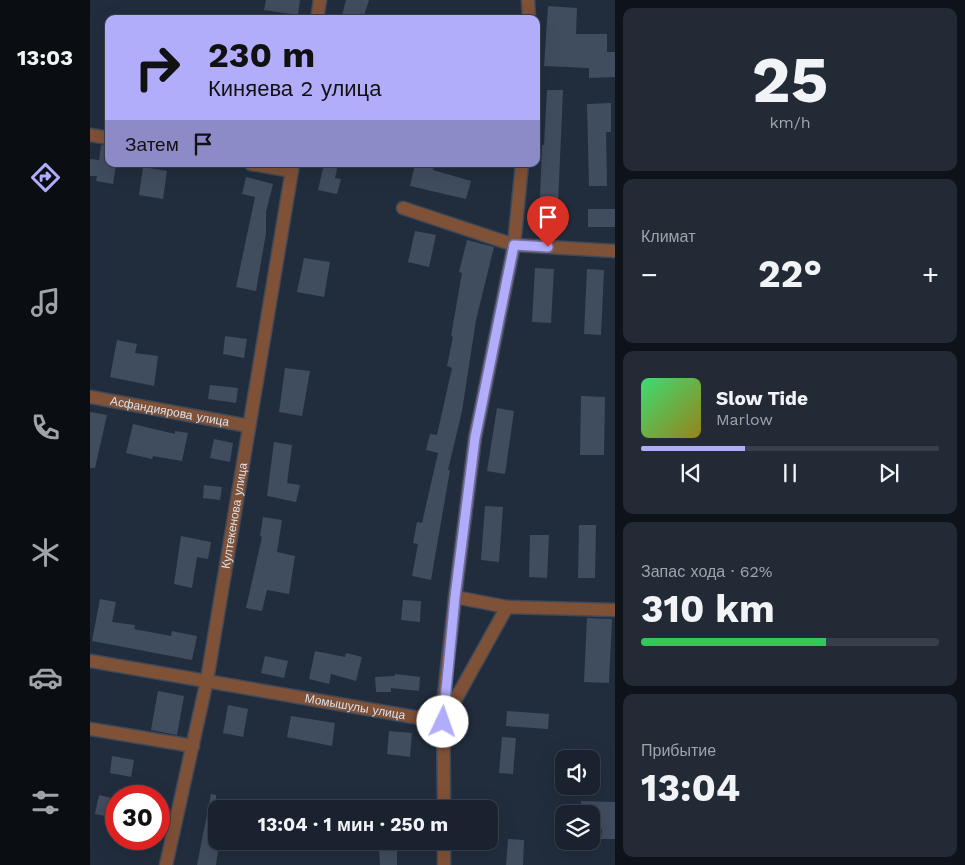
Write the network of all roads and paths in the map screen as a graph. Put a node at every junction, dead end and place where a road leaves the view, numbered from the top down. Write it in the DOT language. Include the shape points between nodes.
graph roads {
  1 [pos="320,0"];
  2 [pos="528,0"];
  3 [pos="318,15"];
  4 [pos="529,15"];
  5 [pos="90,134"];
  6 [pos="105,137"];
  7 [pos="522,167"];
  8 [pos="292,168"];
  9 [pos="404,208"];
  10 [pos="514,245"];
  11 [pos="615,252"];
  12 [pos="90,397"];
  13 [pos="249,426"];
  14 [pos="455,597"];
  15 [pos="507,607"];
  16 [pos="615,610"];
  17 [pos="90,661"];
  18 [pos="207,680"];
  19 [pos="443,722"];
  20 [pos="90,729"];
  21 [pos="193,746"];
  22 [pos="444,800"];
  23 [pos="444,850"];
  24 [pos="166,865"];
  25 [pos="444,865"];
  1 -- 3 [label="street"];
  2 -- 4 [label="street"];
  5 -- 6 [label="street"];
  7 -- 10 [label="street"];
  8 -- 13 [label="street, Култекенова улица"];
  9 -- 10 [label="street"];
  10 -- 11 [label="street"];
  10 -- 14 [label="street" via="475,438"];
  12 -- 13 [label="street, Асфандиярова улица"];
  13 -- 18 [label="street, Култекенова улица"];
  14 -- 15 [label="street"];
  14 -- 19 [label="street"];
  15 -- 16 [label="street"];
  15 -- 19 [label="street"];
  17 -- 18 [label="street, Момышулы улица"];
  18 -- 19 [label="street, Момышулы улица"];
  18 -- 21 [label="street, Култекенова улица"];
  19 -- 22 [label="street"];
  20 -- 21 [label="street"];
  21 -- 24 [label="street, Култекенова улица"];
  23 -- 25 [label="street"];
}
